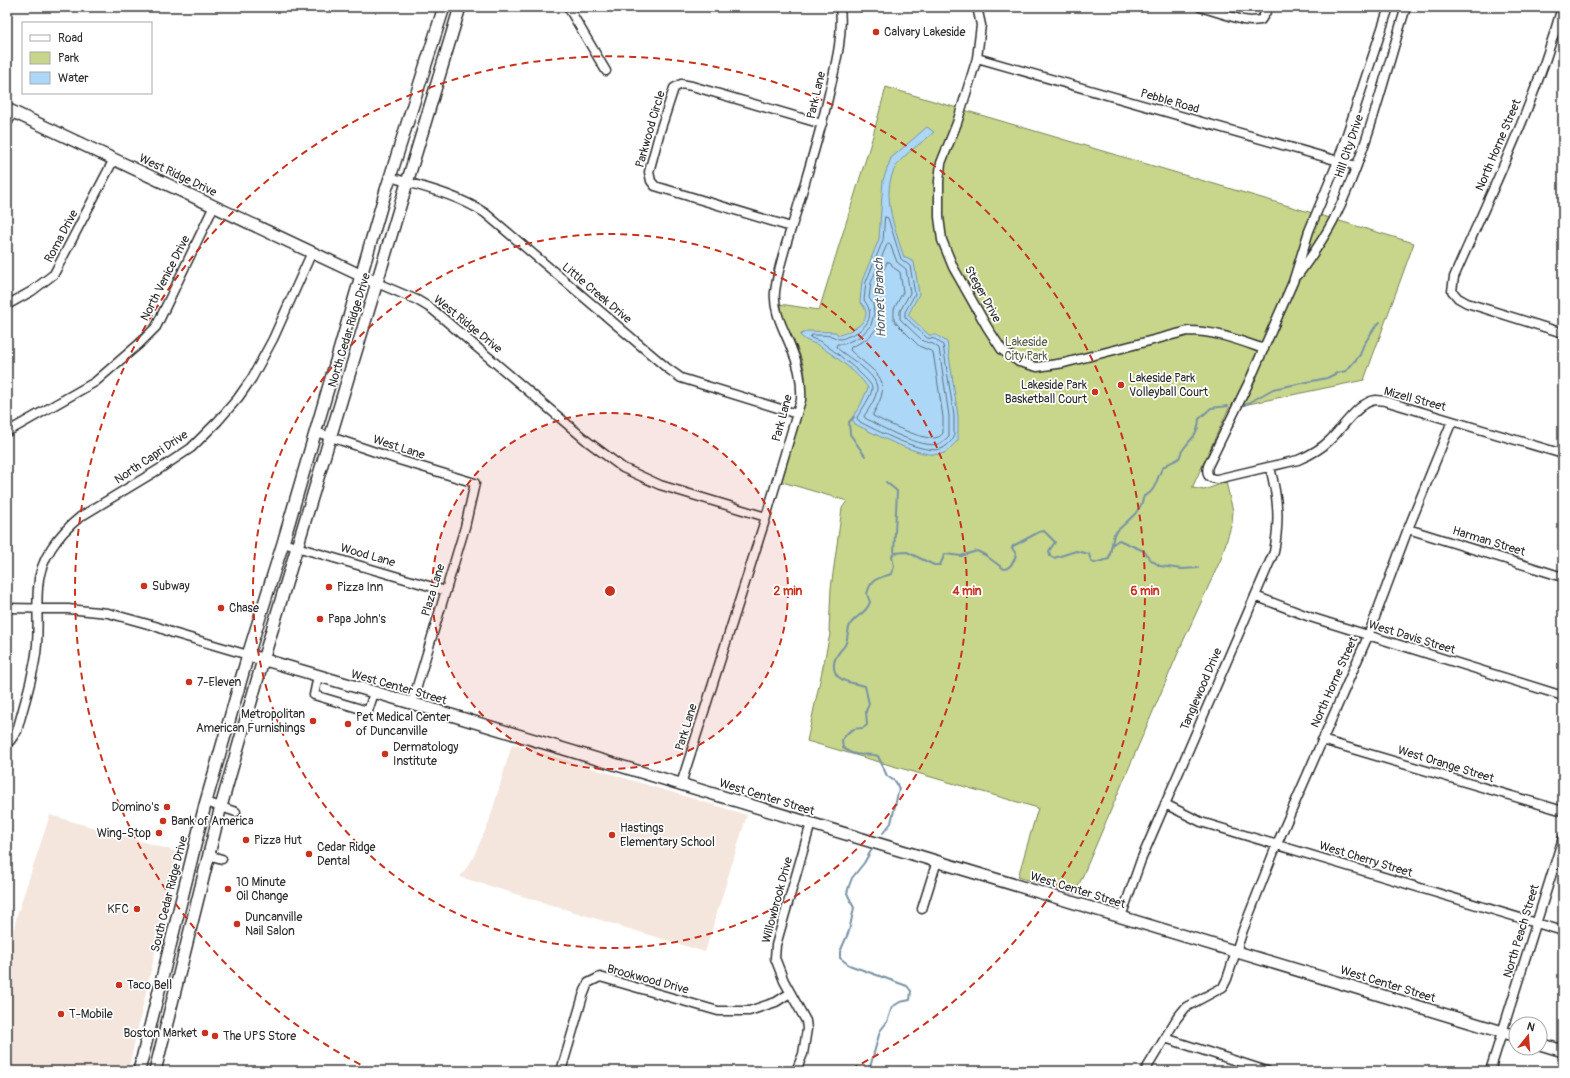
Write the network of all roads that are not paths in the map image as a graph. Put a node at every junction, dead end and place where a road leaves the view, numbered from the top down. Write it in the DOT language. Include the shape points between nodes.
graph roads {
  1 [pos="444,7"];
  2 [pos="460,7"];
  3 [pos="568,7"];
  4 [pos="840,7"];
  5 [pos="976,7"];
  6 [pos="1200,7"];
  7 [pos="1388,7"];
  8 [pos="1406,7"];
  9 [pos="1562,7"];
  10 [pos="1267,10"];
  11 [pos="1559,34"];
  12 [pos="977,58"];
  13 [pos="606,71"];
  14 [pos="10,111"];
  15 [pos="7,124"];
  16 [pos="822,124"];
  17 [pos="114,160"];
  18 [pos="1338,161"];
  19 [pos="1356,166"];
  20 [pos="390,177"];
  21 [pos="407,182"];
  22 [pos="214,206"];
  23 [pos="791,227"];
  24 [pos="312,252"];
  25 [pos="361,275"];
  26 [pos="1293,282"];
  27 [pos="377,283"];
  28 [pos="7,305"];
  29 [pos="1562,330"];
  30 [pos="1264,349"];
  31 [pos="797,414"];
  32 [pos="1452,421"];
  33 [pos="7,432"];
  34 [pos="316,432"];
  35 [pos="331,437"];
  36 [pos="1563,454"];
  37 [pos="1270,467"];
  38 [pos="1208,477"];
  39 [pos="475,483"];
  40 [pos="766,517"];
  41 [pos="1408,529"];
  42 [pos="283,543"];
  43 [pos="298,546"];
  44 [pos="1563,577"];
  45 [pos="446,591"];
  46 [pos="1255,596"];
  47 [pos="7,608"];
  48 [pos="38,608"];
  49 [pos="1368,636"];
  50 [pos="248,655"];
  51 [pos="263,660"];
  52 [pos="318,676"];
  53 [pos="374,693"];
  54 [pos="1563,696"];
  55 [pos="412,703"];
  56 [pos="1322,740"];
  57 [pos="7,741"];
  58 [pos="681,784"];
  59 [pos="206,802"];
  60 [pos="1165,804"];
  61 [pos="221,807"];
  62 [pos="1563,811"];
  63 [pos="236,812"];
  64 [pos="811,823"];
  65 [pos="1563,838"];
  66 [pos="1277,844"];
  67 [pos="208,855"];
  68 [pos="222,859"];
  69 [pos="937,861"];
  70 [pos="922,908"];
  71 [pos="1121,917"];
  72 [pos="1536,923"];
  73 [pos="1563,931"];
  74 [pos="171,938"];
  75 [pos="186,944"];
  76 [pos="1236,951"];
  77 [pos="790,993"];
  78 [pos="1502,1031"];
  79 [pos="1508,1033"];
  80 [pos="1165,1038"];
  81 [pos="1548,1046"];
  82 [pos="1563,1051"];
  83 [pos="142,1058"];
  84 [pos="156,1069"];
  85 [pos="139,1071"];
  86 [pos="561,1071"];
  87 [pos="796,1071"];
  88 [pos="1145,1071"];
  89 [pos="1266,1071"];
  90 [pos="1490,1071"];
  1 -- 20 [label="main road, North Cedar Ridge Drive"];
  2 -- 21 [label="main road, North Cedar Ridge Drive"];
  3 -- 13 [label="street"];
  4 -- 16 [label="street, Park Lane" via="842,23 838,54"];
  5 -- 12 [label="street, Steger Drive" via="981,25"];
  6 -- 10 [label="street" via="1251,21 1261,20"];
  7 -- 18 [label="street, Hill City Drive"];
  8 -- 19 [label="street, Hill City Drive"];
  9 -- 11 [label="street, North Horne Street"];
  11 -- 29 [label="street, North Horne Street" via="1454,277 1452,291 1468,303"];
  12 -- 18 [label="street, Pebble Road"];
  12 -- 30 [label="street, Steger Drive" via="957,123 941,163 938,181 939,217 942,240 953,266 1002,350 1019,362 1037,367 1064,363 1188,331 1223,335"];
  14 -- 15 [label="street"];
  14 -- 17 [label="main road, West Ridge Drive"];
  16 -- 23 [label="street, Park Lane"];
  16 -- 23 [label="street, Parkwood Circle" via="681,84 674,88 660,130 649,172 655,186"];
  17 -- 22 [label="main road, West Ridge Drive"];
  17 -- 28 [label="street, Roma Drive" via="54,274 32,291"];
  18 -- 19 [label="street, Pebble Road"];
  18 -- 26 [label="street, Hill City Drive" via="1309,231"];
  19 -- 26 [label="street, Hill City Drive" via="1333,220 1316,251"];
  20 -- 21 [label="street, Little Creek Drive"];
  20 -- 25 [label="main road, North Cedar Ridge Drive"];
  21 -- 27 [label="main road, North Cedar Ridge Drive"];
  21 -- 31 [label="street, Little Creek Drive" via="452,196 484,213 681,378"];
  22 -- 24 [label="main road, West Ridge Drive"];
  22 -- 33 [label="street, North Venice Drive" via="156,327 95,382"];
  23 -- 31 [label="street, Park Lane" via="775,293 776,310 792,350 802,385"];
  24 -- 25 [label="main road, West Ridge Drive"];
  24 -- 48 [label="street, North Capri Drive" via="273,339 238,398 191,448 69,526 58,538 44,563 38,586"];
  25 -- 27 [label="main road, West Ridge Drive"];
  25 -- 34 [label="main road, North Cedar Ridge Drive"];
  26 -- 30 [label="street, Hill City Drive"];
  27 -- 35 [label="main road, North Cedar Ridge Drive"];
  27 -- 40 [label="street, West Ridge Drive" via="432,309 587,441 623,468 660,485"];
  30 -- 38 [label="street, Hill City Drive" via="1208,466"];
  31 -- 40 [label="street, Park Lane"];
  32 -- 36 [label="street, Mizell Street"];
  32 -- 37 [label="street, Mizell Street" via="1386,401 1372,401 1361,406 1320,449 1298,460"];
  32 -- 41 [label="street, North Horne Street"];
  34 -- 35 [label="street, West Lane"];
  34 -- 42 [label="main road, North Cedar Ridge Drive"];
  35 -- 39 [label="street, West Lane"];
  35 -- 43 [label="main road, North Cedar Ridge Drive"];
  37 -- 38 [label="street, Mizell Street" via="1217,479"];
  37 -- 46 [label="street, Tanglewood Drive" via="1278,504 1277,534 1274,552"];
  39 -- 45 [label="street, Plaza Lane"];
  40 -- 58 [label="street, Park Lane"];
  41 -- 44 [label="street, Harman Street"];
  41 -- 49 [label="street, North Horne Street"];
  42 -- 43 [label="street, Wood Lane"];
  42 -- 50 [label="main road, North Cedar Ridge Drive"];
  43 -- 45 [label="street, Wood Lane"];
  43 -- 51 [label="main road, North Cedar Ridge Drive"];
  45 -- 55 [label="street, Plaza Lane"];
  46 -- 49 [label="street, West Davis Street" via="1285,609"];
  46 -- 60 [label="street, Tanglewood Drive"];
  47 -- 48 [label="street, West Center Street"];
  48 -- 50 [label="street, West Center Street" via="108,613"];
  48 -- 57 [label="street, North Capri Drive" via="35,660 16,731 10,741"];
  49 -- 54 [label="street, West Davis Street"];
  49 -- 56 [label="street, North Horne Street"];
  50 -- 51 [label="main road, West Center Street"];
  50 -- 59 [label="main road, South Cedar Ridge Drive"];
  51 -- 52 [label="main road, West Center Street"];
  51 -- 61 [label="main road"];
  52 -- 53 [label="main road, West Center Street"];
  52 -- 53 [label="street" via="314,694 368,711"];
  53 -- 55 [label="main road, West Center Street"];
  55 -- 58 [label="main road, West Center Street"];
  56 -- 62 [label="street, West Orange Street"];
  56 -- 66 [label="street, North Horne Street"];
  58 -- 64 [label="main road, West Center Street"];
  59 -- 61 [label="street"];
  59 -- 74 [label="main road, South Cedar Ridge Drive"];
  60 -- 66 [label="street, West Cherry Street" via="1201,822"];
  60 -- 71 [label="street, Tanglewood Drive" via="1141,860"];
  61 -- 63 [label="street"];
  61 -- 67 [label="main road"];
  64 -- 69 [label="main road, West Center Street"];
  64 -- 77 [label="street, Willowbrook Drive" via="776,945 775,958"];
  65 -- 72 [label="street, North Peach Street"];
  66 -- 72 [label="street, West Cherry Street"];
  66 -- 76 [label="street, North Horne Street"];
  67 -- 68 [label="street"];
  67 -- 75 [label="main road"];
  69 -- 70 [label="street"];
  69 -- 71 [label="main road, West Center Street"];
  71 -- 76 [label="main road, West Center Street"];
  72 -- 73 [label="street, West Cherry Street"];
  72 -- 78 [label="street, North Peach Street"];
  74 -- 75 [label="main road"];
  74 -- 83 [label="main road, South Cedar Ridge Drive"];
  75 -- 84 [label="main road"];
  76 -- 78 [label="main road, West Center Street"];
  76 -- 80 [label="street, North Horne Street" via="1223,987 1186,1007"];
  77 -- 86 [label="street, Brookwood Drive" via="770,1004 749,1011 718,1011 600,977 588,983"];
  77 -- 87 [label="street, Willowbrook Drive" via="806,1021 807,1029 803,1054"];
  78 -- 79 [label="main road, West Center Street"];
  78 -- 90 [label="street, North Peach Street"];
  80 -- 88 [label="street, North Horne Street"];
  80 -- 89 [label="street"];
  81 -- 82 [label="main road"];
  83 -- 84 [label="main road"];
  83 -- 85 [label="main road, South Cedar Ridge Drive"];
}
